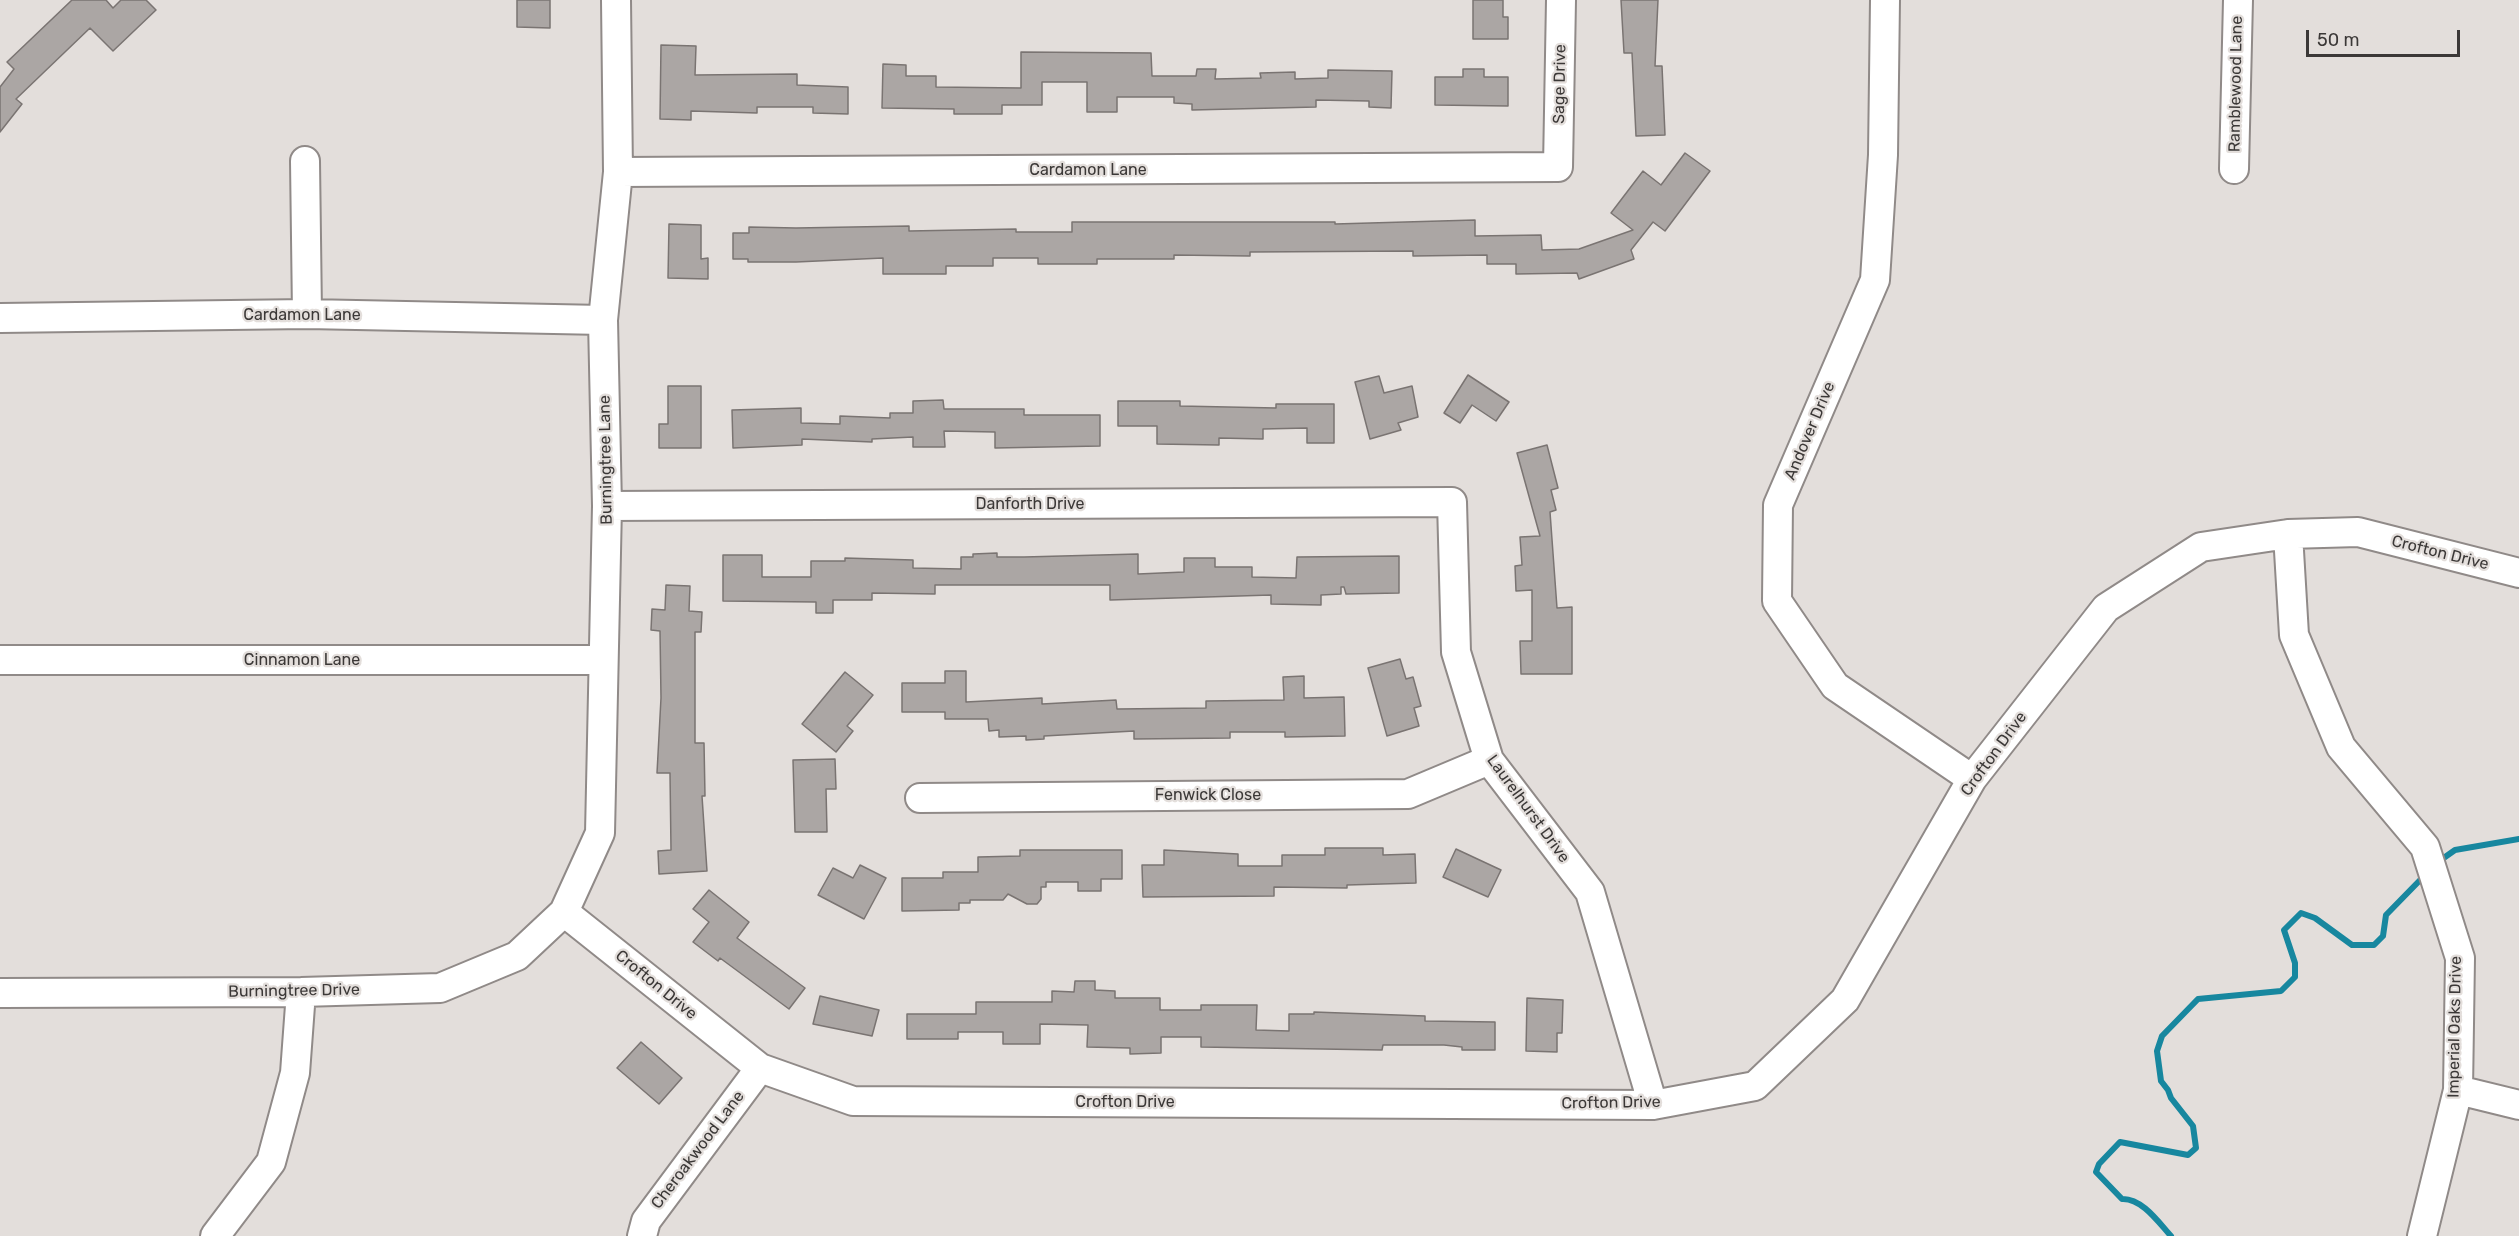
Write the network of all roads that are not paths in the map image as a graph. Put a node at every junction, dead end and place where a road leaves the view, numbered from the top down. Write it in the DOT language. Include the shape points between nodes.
graph roads {
  1 [pos="616,0"];
  2 [pos="1561,0"];
  3 [pos="1886,0"];
  4 [pos="2238,0"];
  5 [pos="305,161"];
  6 [pos="1558,167"];
  7 [pos="2234,169"];
  8 [pos="618,172"];
  9 [pos="308,314"];
  10 [pos="0,318"];
  11 [pos="603,320"];
  12 [pos="1452,502"];
  13 [pos="607,506"];
  14 [pos="2288,534"];
  15 [pos="2519,573"];
  16 [pos="0,660"];
  17 [pos="603,660"];
  18 [pos="1489,760"];
  19 [pos="1972,779"];
  20 [pos="921,798"];
  21 [pos="564,912"];
  22 [pos="301,992"];
  23 [pos="0,993"];
  24 [pos="760,1068"];
  25 [pos="2458,1090"];
  26 [pos="1653,1105"];
  27 [pos="2519,1105"];
  28 [pos="215,1236"];
  29 [pos="642,1236"];
  30 [pos="2422,1236"];
  1 -- 8 [label="street, Burningtree Lane"];
  2 -- 6 [label="street, Sage Drive"];
  3 -- 19 [label="street, Andover Drive" via="1883,155 1875,280 1778,505 1777,601 1835,686"];
  4 -- 7 [label="street, Ramblewood Lane"];
  5 -- 9 [label="street"];
  6 -- 8 [label="street, Cardamon Lane"];
  8 -- 11 [label="street, Burningtree Lane"];
  9 -- 10 [label="street, Cardamon Lane"];
  9 -- 11 [label="street, Cardamon Lane"];
  11 -- 13 [label="street, Burningtree Lane"];
  12 -- 13 [label="street, Danforth Drive"];
  12 -- 18 [label="street, Laurelhurst Drive" via="1456,652"];
  13 -- 17 [label="street, Burningtree Lane"];
  14 -- 15 [label="street, Crofton Drive" via="2358,532"];
  14 -- 19 [label="street, Crofton Drive" via="2201,547 2106,608"];
  14 -- 25 [label="street, Imperial Oaks Drive" via="2294,635 2341,747 2425,847 2460,958"];
  16 -- 17 [label="street, Cinnamon Lane"];
  17 -- 21 [label="street, Burningtree Lane" via="600,833"];
  18 -- 20 [label="street, Fenwick Close" via="1408,794"];
  18 -- 26 [label="street, Laurelhurst Drive" via="1590,892"];
  19 -- 26 [label="street, Crofton Drive" via="1845,1000 1755,1086"];
  21 -- 22 [label="street, Burningtree Drive" via="516,956 440,988"];
  21 -- 24 [label="street, Crofton Drive"];
  22 -- 23 [label="street, Burningtree Drive"];
  22 -- 28 [label="street" via="295,1073 271,1162"];
  24 -- 26 [label="street, Crofton Drive" via="854,1101"];
  24 -- 29 [label="street, Cheroakwood Lane" via="646,1221"];
  25 -- 27 [label="street"];
  25 -- 30 [label="street, Imperial Oaks Drive"];
}
